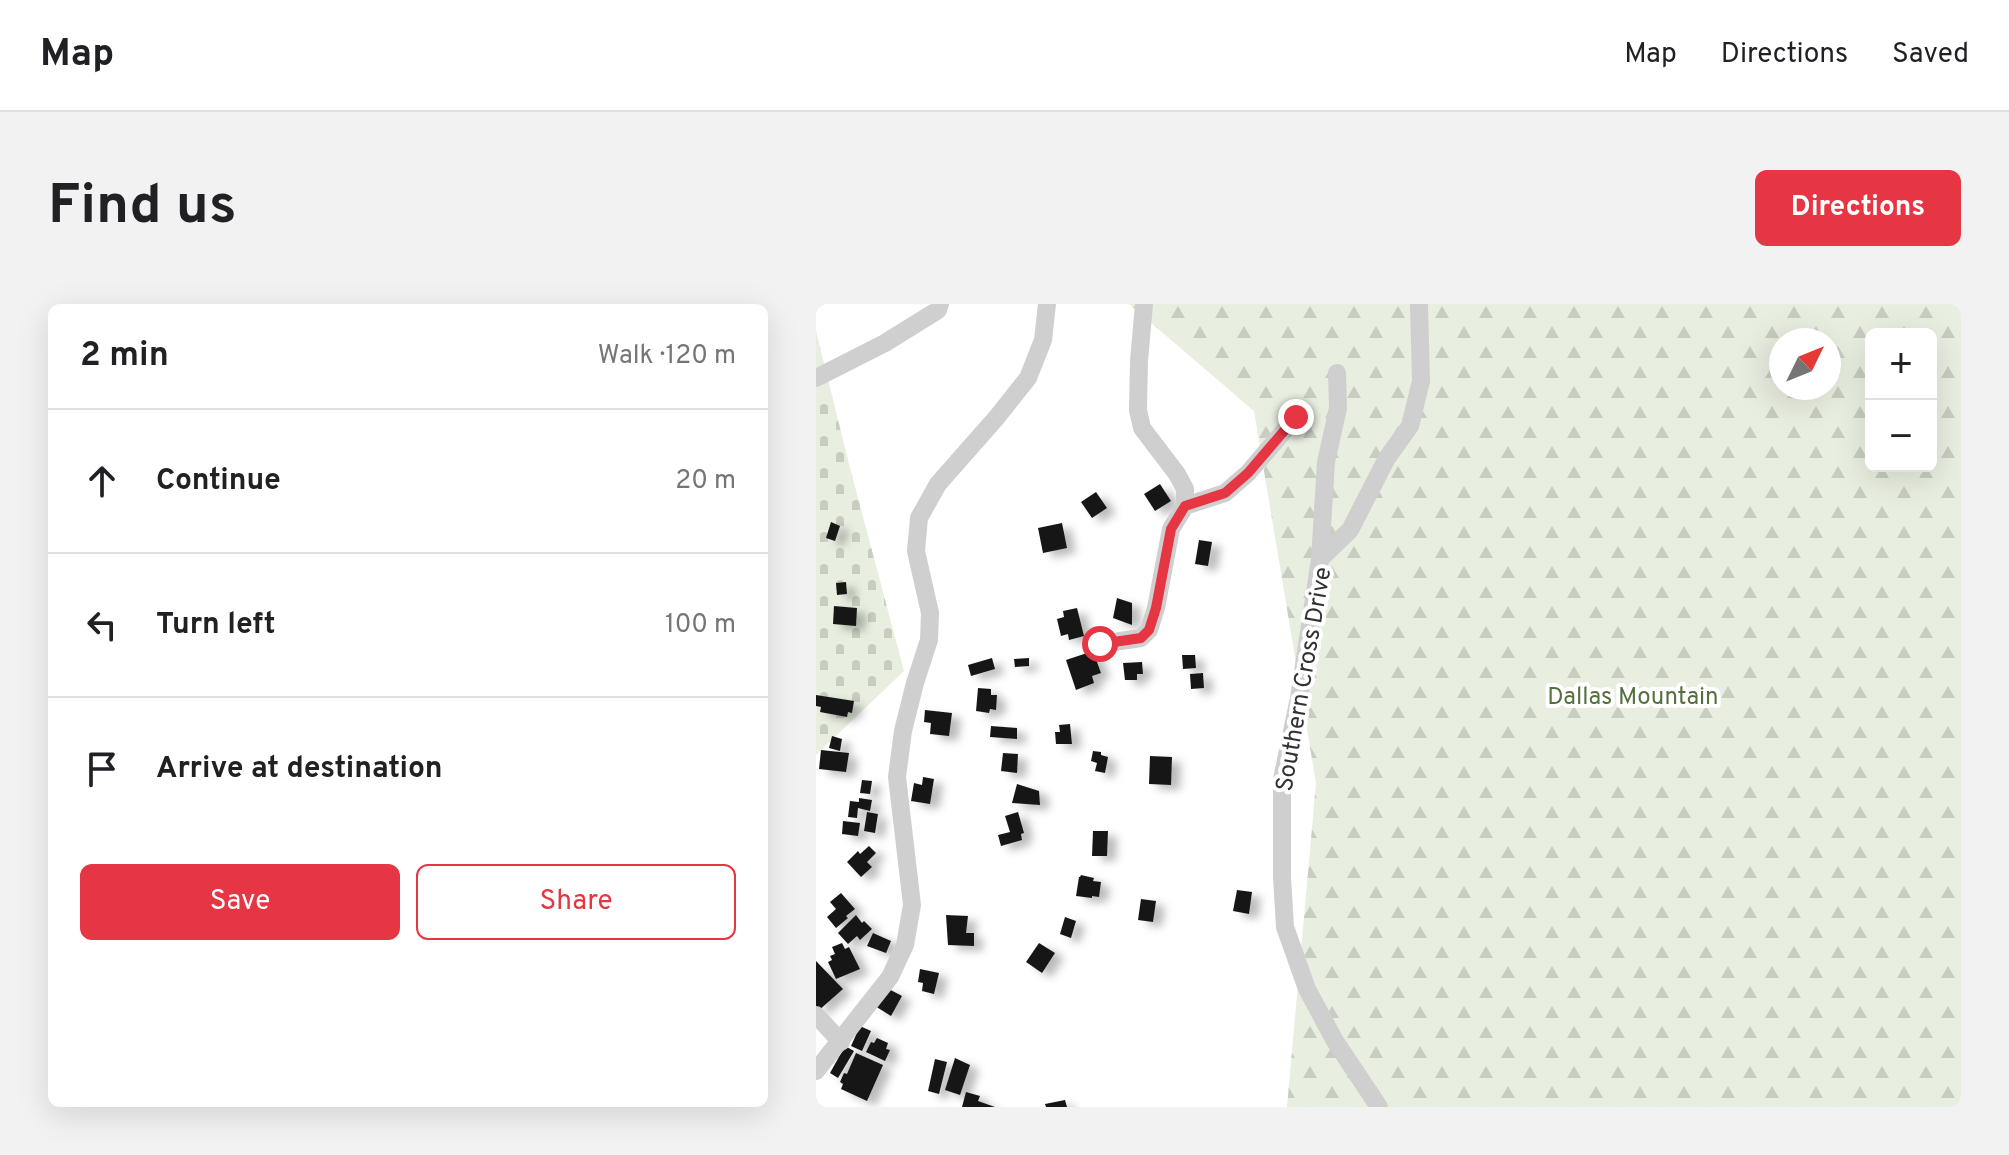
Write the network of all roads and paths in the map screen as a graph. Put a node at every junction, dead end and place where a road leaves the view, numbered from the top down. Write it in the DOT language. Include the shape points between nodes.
graph roads {
  1 [pos="940,304"];
  2 [pos="1047,304"];
  3 [pos="1144,304"];
  4 [pos="1419,304"];
  5 [pos="1337,373"];
  6 [pos="816,378"];
  7 [pos="1296,417"];
  8 [pos="1185,506"];
  9 [pos="1320,559"];
  10 [pos="1100,644"];
  11 [pos="816,1015"];
  12 [pos="841,1042"];
  13 [pos="816,1071"];
  14 [pos="1379,1107"];
  1 -- 6 [label="street" via="885,343"];
  2 -- 12 [label="street" via="1043,340 1028,378 938,484 919,518 916,551 930,613 929,640 903,731 897,777 912,905 905,945 890,977"];
  3 -- 8 [label="street" via="1138,410 1142,428 1185,489"];
  4 -- 9 [label="street, Southern Cross Drive" via="1421,381 1410,426 1350,530"];
  5 -- 9 [label="street" via="1338,408 1326,462"];
  7 -- 8 [label="street" via="1225,493"];
  8 -- 10 [label="street" via="1171,529 1149,630 1141,638"];
  9 -- 14 [label="street, Southern Cross Drive" via="1282,779 1285,927 1307,989"];
  11 -- 12 [label="street"];
  12 -- 13 [label="street"];
}
